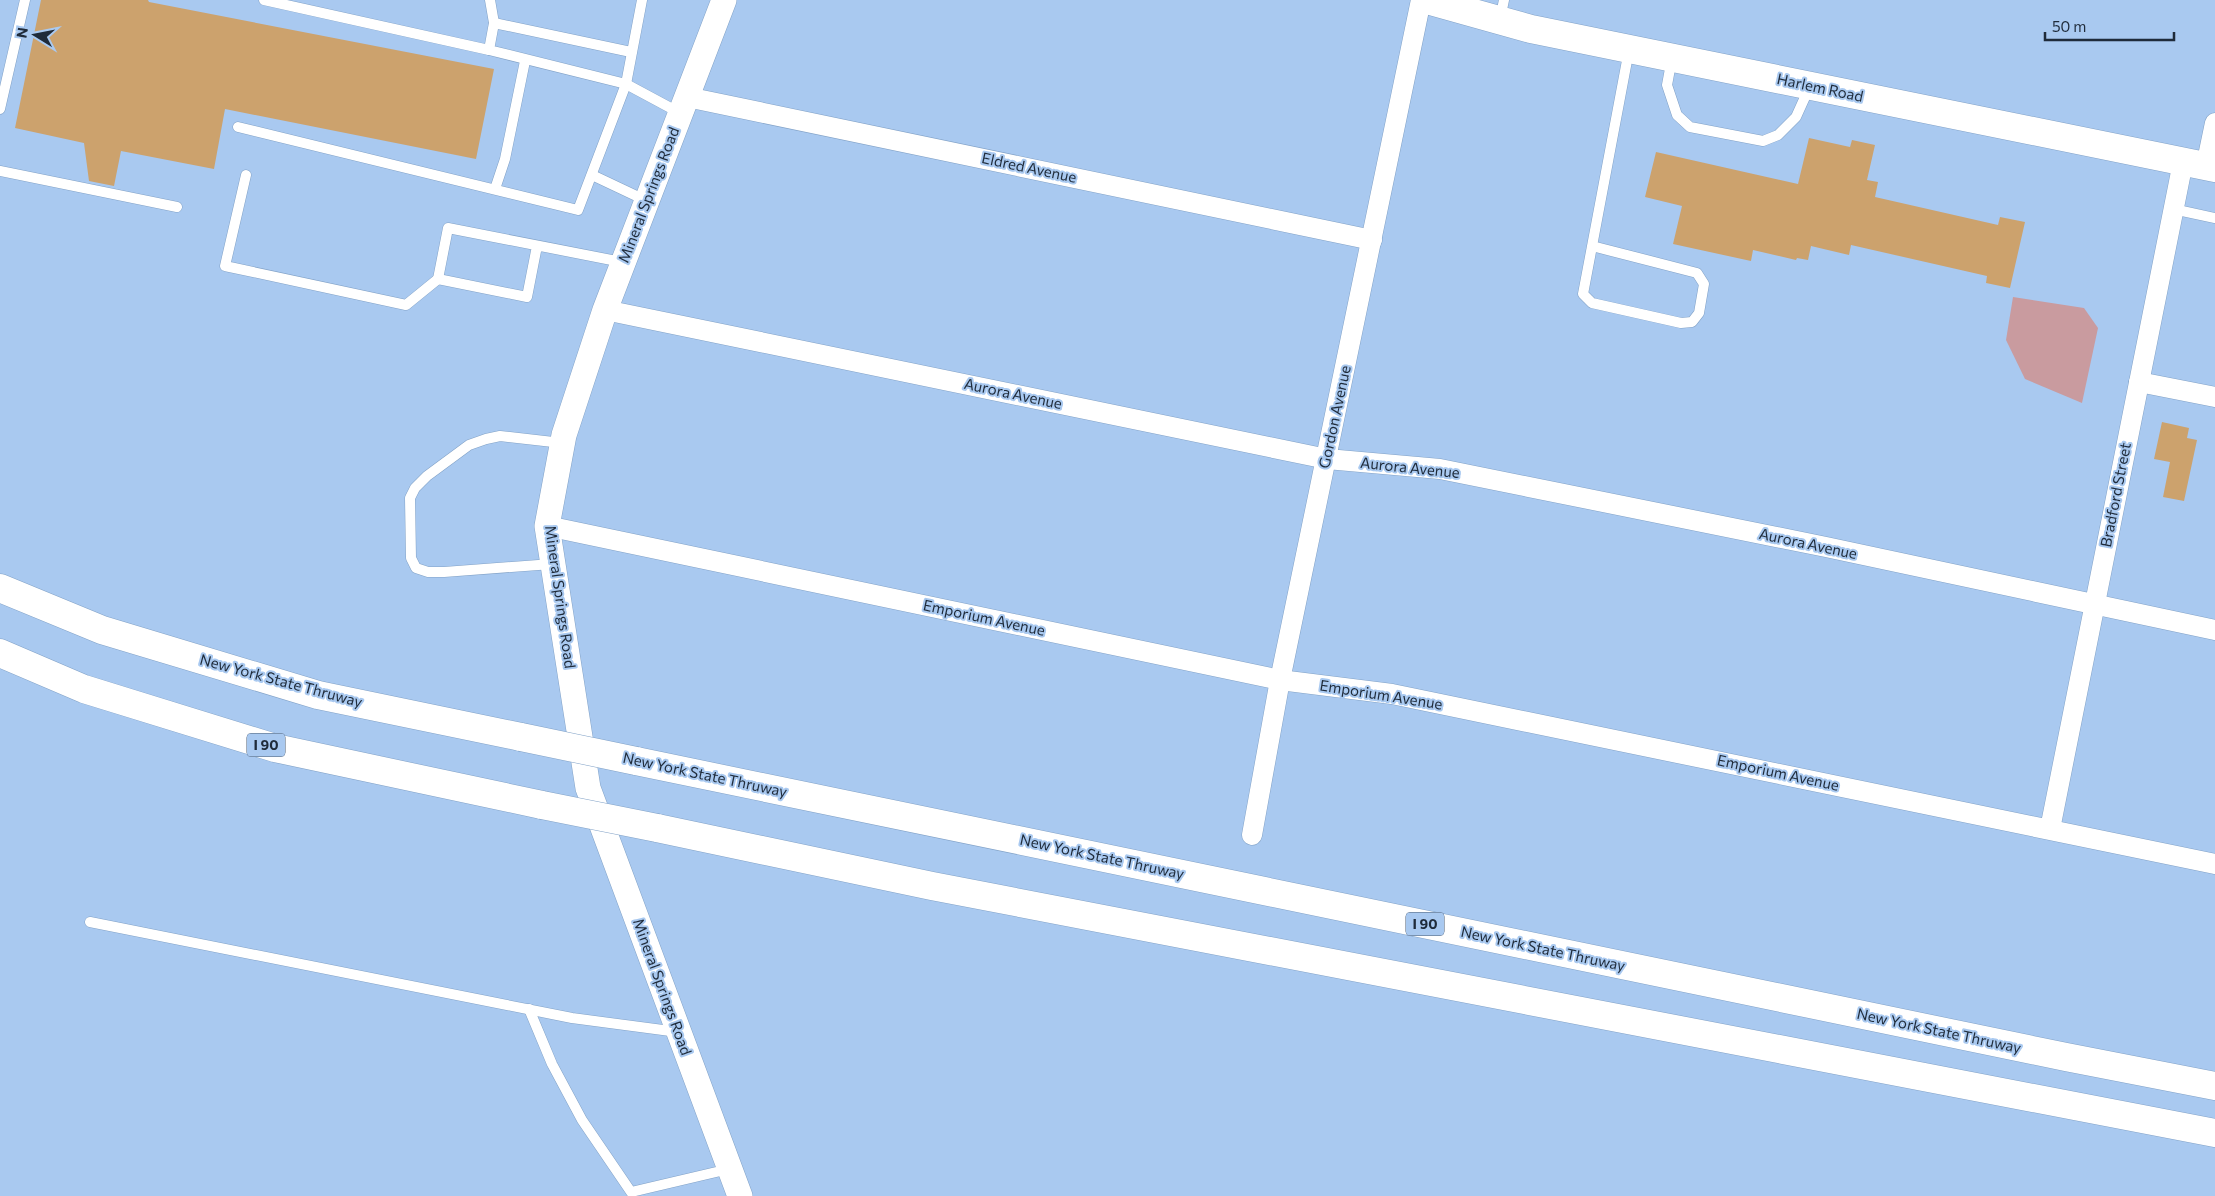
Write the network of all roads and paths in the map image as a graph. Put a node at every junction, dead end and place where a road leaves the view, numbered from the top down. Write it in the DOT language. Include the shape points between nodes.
graph roads {
  1 [pos="25,0"];
  2 [pos="264,0"];
  3 [pos="490,0"];
  4 [pos="642,0"];
  5 [pos="724,0"];
  6 [pos="1435,1"];
  7 [pos="1502,10"];
  8 [pos="494,23"];
  9 [pos="1629,49"];
  10 [pos="489,50"];
  11 [pos="631,52"];
  12 [pos="1672,58"];
  13 [pos="525,61"];
  14 [pos="626,84"];
  15 [pos="1810,86"];
  16 [pos="684,106"];
  17 [pos="0,109"];
  18 [pos="2215,123"];
  19 [pos="238,128"];
  20 [pos="2201,165"];
  21 [pos="0,171"];
  22 [pos="246,175"];
  23 [pos="592,175"];
  24 [pos="495,189"];
  25 [pos="647,201"];
  26 [pos="177,207"];
  27 [pos="2173,209"];
  28 [pos="2215,218"];
  29 [pos="1372,240"];
  30 [pos="537,246"];
  31 [pos="1592,246"];
  32 [pos="623,263"];
  33 [pos="438,279"];
  34 [pos="605,310"];
  35 [pos="2139,382"];
  36 [pos="2215,397"];
  37 [pos="563,443"];
  38 [pos="1326,460"];
  39 [pos="547,526"];
  40 [pos="553,564"];
  41 [pos="0,588"];
  42 [pos="2094,604"];
  43 [pos="2215,630"];
  44 [pos="0,653"];
  45 [pos="1280,680"];
  46 [pos="2050,829"];
  47 [pos="1252,835"];
  48 [pos="2215,864"];
  49 [pos="90,922"];
  50 [pos="529,1010"];
  51 [pos="679,1032"];
  52 [pos="2215,1086"];
  53 [pos="2215,1133"];
  54 [pos="730,1169"];
  55 [pos="740,1196"];
  1 -- 17 [label="lane"];
  2 -- 10 [label="lane"];
  3 -- 8 [label="lane"];
  4 -- 11 [label="lane"];
  5 -- 16 [label="street, Mineral Springs Road"];
  6 -- 7 [label="main road, Harlem Road"];
  6 -- 29 [label="street, Gordon Avenue"];
  7 -- 9 [label="main road, Harlem Road" via="1531,29"];
  8 -- 10 [label="lane"];
  8 -- 11 [label="lane"];
  9 -- 12 [label="main road, Harlem Road"];
  9 -- 31 [label="lane"];
  10 -- 13 [label="lane"];
  11 -- 14 [label="lane"];
  12 -- 15 [label="main road, Harlem Road"];
  12 -- 15 [label="lane" via="1667,85 1677,115 1690,127 1764,141 1778,135 1796,117"];
  13 -- 14 [label="lane"];
  13 -- 24 [label="lane" via="505,159"];
  14 -- 16 [label="lane"];
  14 -- 23 [label="lane"];
  15 -- 20 [label="main road, Harlem Road"];
  16 -- 25 [label="street, Mineral Springs Road"];
  16 -- 29 [label="street, Eldred Avenue"];
  18 -- 20 [label="street, Bradford Street"];
  19 -- 24 [label="lane"];
  20 -- 27 [label="street, Bradford Street"];
  21 -- 26 [label="lane"];
  22 -- 33 [label="lane" via="226,266 406,305"];
  23 -- 24 [label="lane" via="578,210"];
  23 -- 25 [label="lane"];
  25 -- 32 [label="street, Mineral Springs Road"];
  27 -- 28 [label="lane"];
  27 -- 35 [label="street, Bradford Street"];
  29 -- 38 [label="street, Gordon Avenue"];
  30 -- 32 [label="lane"];
  30 -- 33 [label="lane" via="448,228"];
  30 -- 33 [label="lane" via="527,297"];
  31 -- 31 [label="lane" via="1583,294 1592,303 1681,323 1692,322 1699,313 1704,284 1697,273"];
  32 -- 34 [label="street, Mineral Springs Road"];
  34 -- 37 [label="street, Mineral Springs Road"];
  34 -- 38 [label="street, Aurora Avenue"];
  35 -- 36 [label="street"];
  35 -- 42 [label="street, Bradford Street"];
  37 -- 39 [label="street, Mineral Springs Road"];
  37 -- 40 [label="lane" via="500,436 469,445 427,476 410,498 411,558 416,568 444,572"];
  38 -- 42 [label="street, Aurora Avenue" via="1440,469"];
  38 -- 45 [label="street, Gordon Avenue"];
  39 -- 40 [label="street, Mineral Springs Road"];
  39 -- 45 [label="street, Emporium Avenue"];
  40 -- 51 [label="street, Mineral Springs Road" via="588,788"];
  41 -- 52 [label="main road, New York State Thruway / I 90, bridge" via="102,630 318,695"];
  42 -- 43 [label="street, Aurora Avenue"];
  42 -- 46 [label="street, Bradford Street"];
  44 -- 53 [label="main road, I 90, bridge" via="84,689 275,748 932,886"];
  45 -- 46 [label="street, Emporium Avenue" via="1392,694"];
  45 -- 47 [label="street, Gordon Avenue"];
  46 -- 48 [label="street, Emporium Avenue"];
  49 -- 50 [label="lane"];
  50 -- 51 [label="lane"];
  50 -- 54 [label="lane" via="552,1064 582,1120 631,1192"];
  51 -- 54 [label="street, Mineral Springs Road"];
  54 -- 55 [label="street, Mineral Springs Road"];
}
